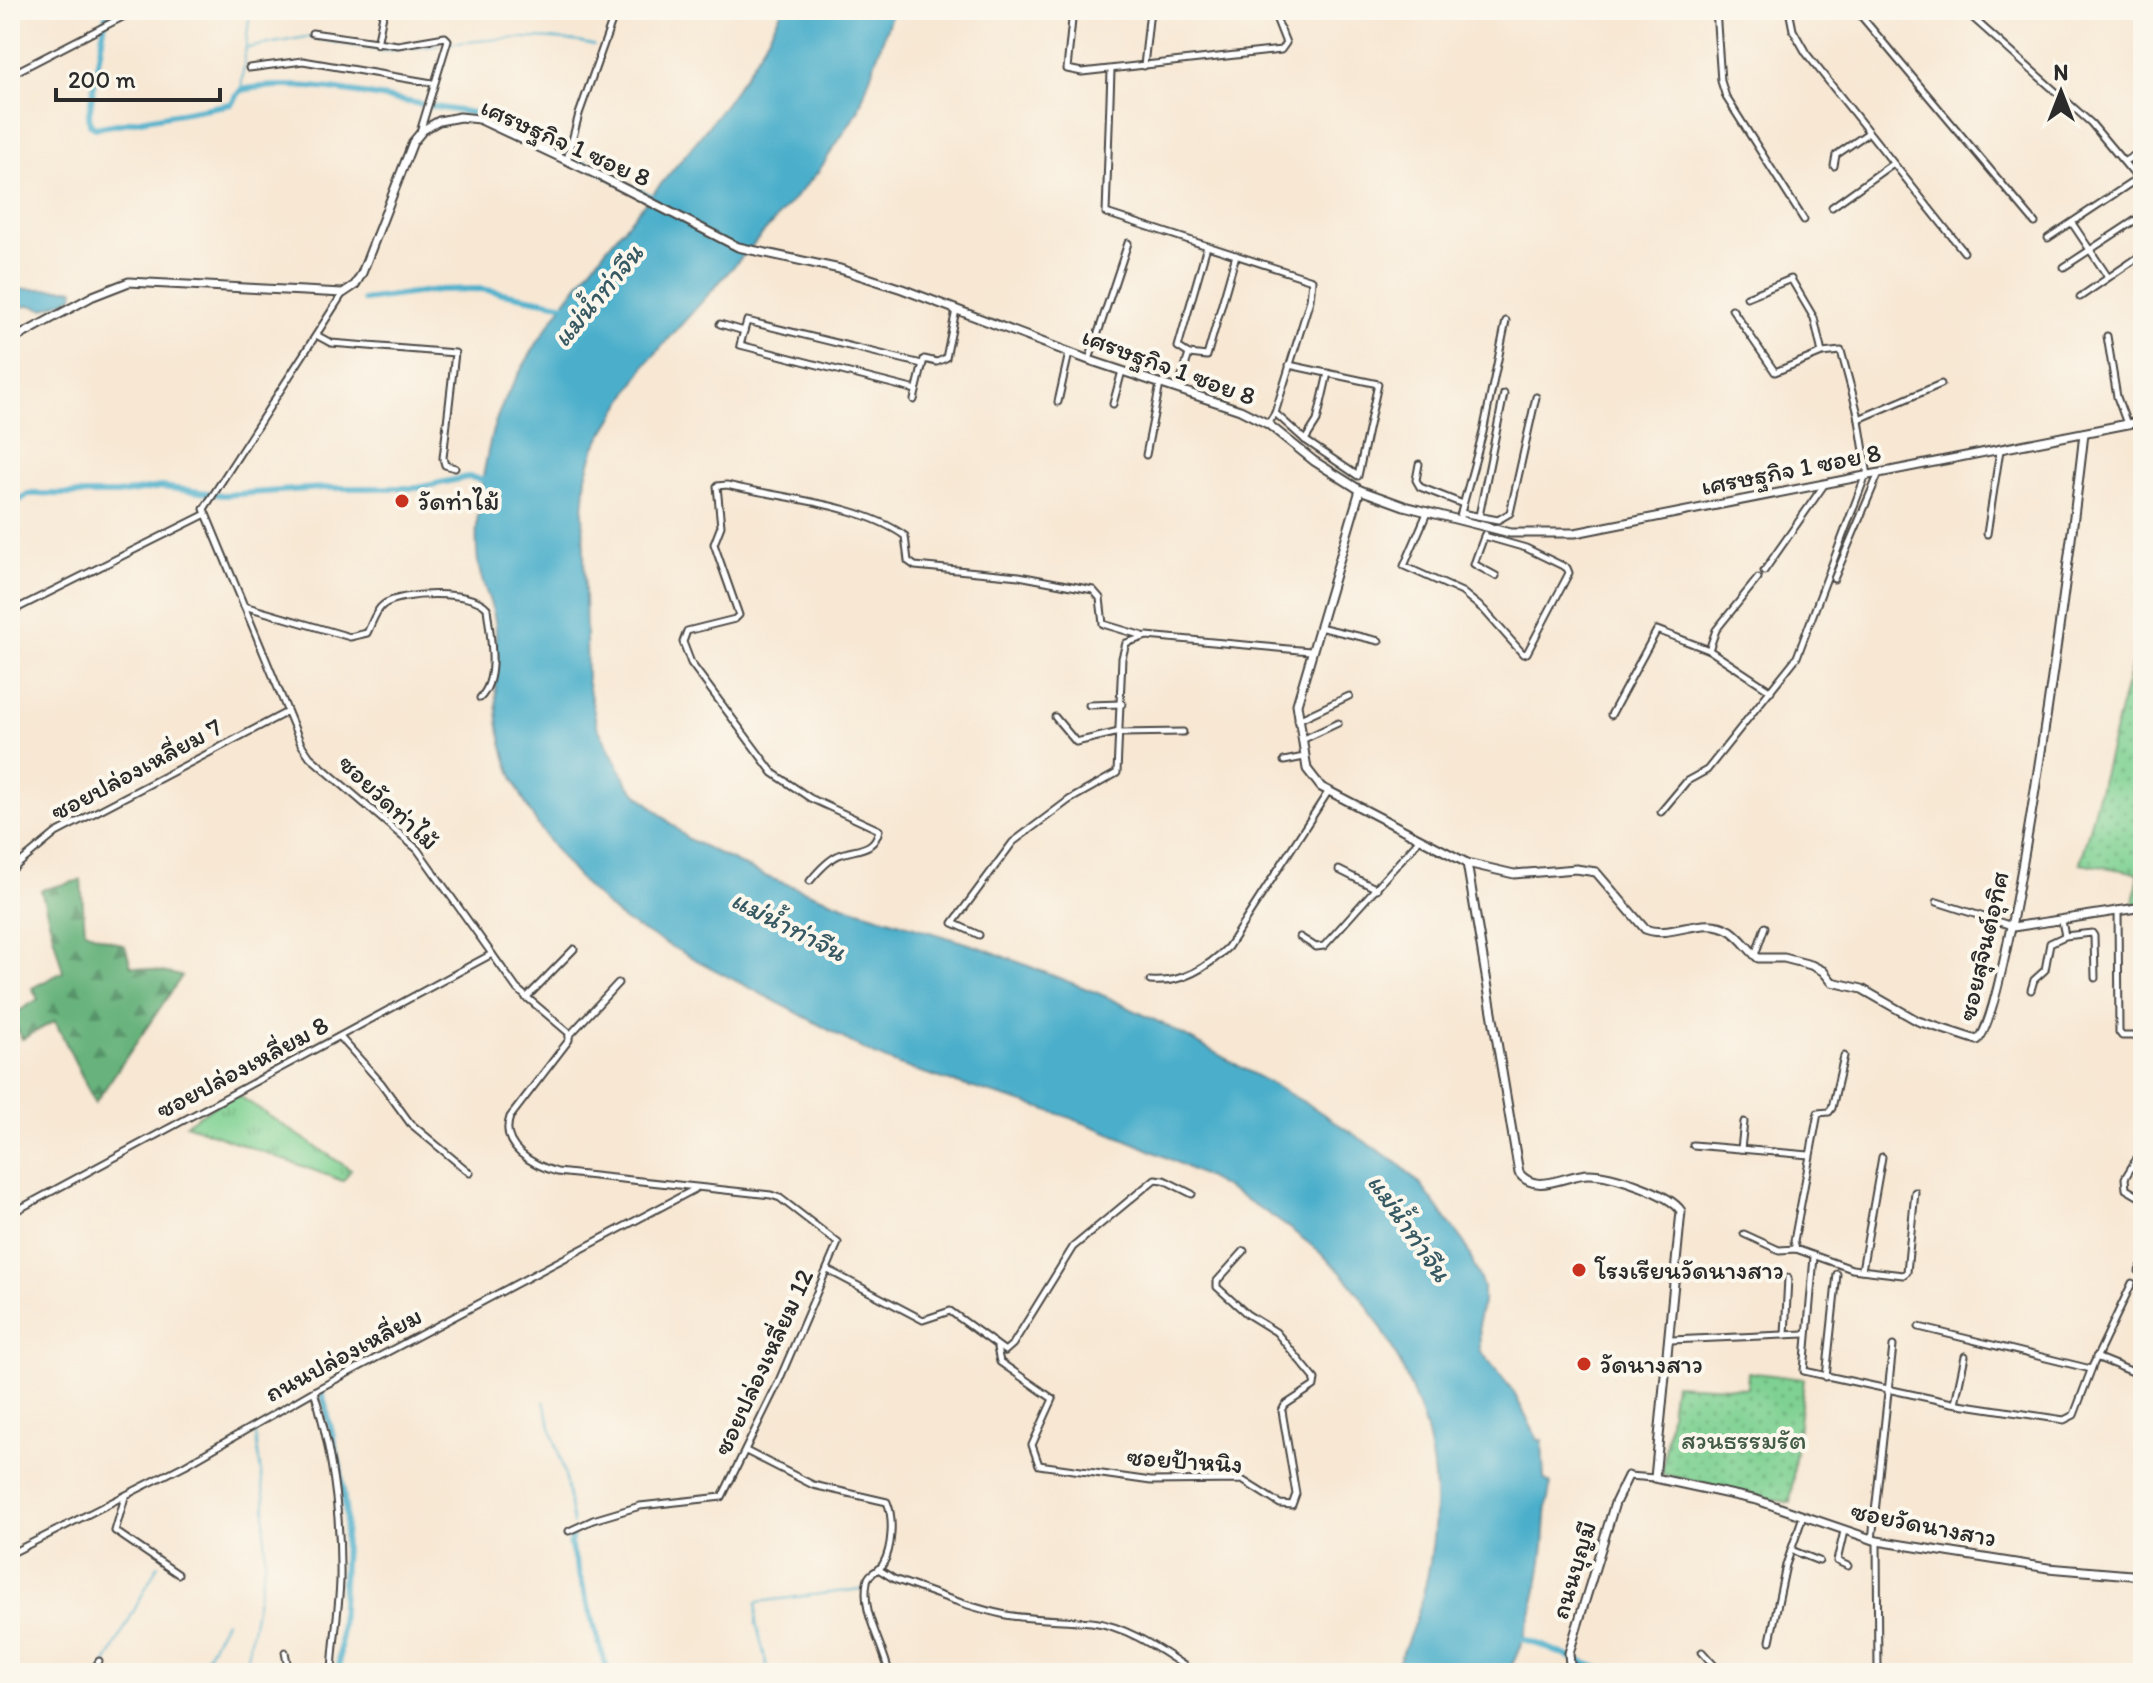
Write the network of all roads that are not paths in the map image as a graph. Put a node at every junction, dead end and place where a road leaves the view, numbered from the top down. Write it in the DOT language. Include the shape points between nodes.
graph roads {
  1 [pos="136,10"];
  2 [pos="384,10"];
  3 [pos="616,10"];
  4 [pos="1073,10"];
  5 [pos="1150,10"];
  6 [pos="1273,10"];
  7 [pos="1716,10"];
  8 [pos="1789,10"];
  9 [pos="1856,10"];
  10 [pos="1964,10"];
  11 [pos="312,33"];
  12 [pos="377,44"];
  13 [pos="1144,66"];
  14 [pos="249,68"];
  15 [pos="1111,71"];
  16 [pos="10,75"];
  17 [pos="432,83"];
  18 [pos="420,132"];
  19 [pos="1868,133"];
  20 [pos="2143,150"];
  21 [pos="567,160"];
  22 [pos="2125,161"];
  23 [pos="1892,164"];
  24 [pos="1834,166"];
  25 [pos="2140,177"];
  26 [pos="2143,185"];
  27 [pos="1832,207"];
  28 [pos="2143,215"];
  29 [pos="1804,220"];
  30 [pos="2035,223"];
  31 [pos="2072,223"];
  32 [pos="2048,238"];
  33 [pos="1128,243"];
  34 [pos="1207,246"];
  35 [pos="2090,251"];
  36 [pos="1964,252"];
  37 [pos="1236,254"];
  38 [pos="2143,254"];
  39 [pos="2064,267"];
  40 [pos="2108,277"];
  41 [pos="343,293"];
  42 [pos="1747,297"];
  43 [pos="2080,297"];
  44 [pos="957,309"];
  45 [pos="1732,309"];
  46 [pos="1506,321"];
  47 [pos="720,324"];
  48 [pos="744,331"];
  49 [pos="318,336"];
  50 [pos="2107,336"];
  51 [pos="10,341"];
  52 [pos="1070,352"];
  53 [pos="1822,353"];
  54 [pos="1189,354"];
  55 [pos="1089,360"];
  56 [pos="922,364"];
  57 [pos="1289,365"];
  58 [pos="1122,371"];
  59 [pos="1328,373"];
  60 [pos="1160,383"];
  61 [pos="1941,384"];
  62 [pos="1178,389"];
  63 [pos="916,390"];
  64 [pos="1504,394"];
  65 [pos="1536,397"];
  66 [pos="914,400"];
  67 [pos="1058,402"];
  68 [pos="1113,404"];
  69 [pos="1275,413"];
  70 [pos="1859,419"];
  71 [pos="2143,421"];
  72 [pos="1268,424"];
  73 [pos="2127,424"];
  74 [pos="2084,433"];
  75 [pos="1305,440"];
  76 [pos="2000,449"];
  77 [pos="1146,455"];
  78 [pos="1419,464"];
  79 [pos="455,468"];
  80 [pos="1879,473"];
  81 [pos="1866,476"];
  82 [pos="1824,485"];
  83 [pos="1360,490"];
  84 [pos="1463,504"];
  85 [pos="1427,513"];
  86 [pos="204,515"];
  87 [pos="1479,516"];
  88 [pos="1460,517"];
  89 [pos="1486,532"];
  90 [pos="1987,534"];
  91 [pos="1764,571"];
  92 [pos="1496,576"];
  93 [pos="1758,578"];
  94 [pos="1834,579"];
  95 [pos="243,605"];
  96 [pos="10,612"];
  97 [pos="1318,626"];
  98 [pos="1143,636"];
  99 [pos="1379,641"];
  100 [pos="1709,650"];
  101 [pos="1310,651"];
  102 [pos="1771,691"];
  103 [pos="1349,696"];
  104 [pos="480,698"];
  105 [pos="1122,704"];
  106 [pos="1089,705"];
  107 [pos="287,712"];
  108 [pos="1611,715"];
  109 [pos="1055,717"];
  110 [pos="1298,720"];
  111 [pos="1338,723"];
  112 [pos="1119,732"];
  113 [pos="1183,732"];
  114 [pos="1301,741"];
  115 [pos="1304,757"];
  116 [pos="1284,761"];
  117 [pos="1328,792"];
  118 [pos="1661,812"];
  119 [pos="1419,840"];
  120 [pos="1467,863"];
  121 [pos="1339,870"];
  122 [pos="10,871"];
  123 [pos="810,881"];
  124 [pos="1377,889"];
  125 [pos="1937,902"];
  126 [pos="2143,907"];
  127 [pos="2118,914"];
  128 [pos="1765,927"];
  129 [pos="2013,927"];
  130 [pos="2063,928"];
  131 [pos="979,935"];
  132 [pos="1300,937"];
  133 [pos="574,949"];
  134 [pos="492,954"];
  135 [pos="1755,955"];
  136 [pos="2095,978"];
  137 [pos="1150,981"];
  138 [pos="618,983"];
  139 [pos="2031,990"];
  140 [pos="526,998"];
  141 [pos="569,1036"];
  142 [pos="2143,1036"];
  143 [pos="340,1037"];
  144 [pos="1844,1056"];
  145 [pos="1744,1122"];
  146 [pos="1693,1145"];
  147 [pos="2143,1148"];
  148 [pos="1741,1149"];
  149 [pos="1809,1155"];
  150 [pos="1882,1157"];
  151 [pos="470,1173"];
  152 [pos="695,1189"];
  153 [pos="1915,1192"];
  154 [pos="1192,1194"];
  155 [pos="2143,1199"];
  156 [pos="10,1214"];
  157 [pos="1744,1234"];
  158 [pos="1796,1249"];
  159 [pos="1244,1251"];
  160 [pos="1814,1257"];
  161 [pos="2143,1263"];
  162 [pos="828,1270"];
  163 [pos="1862,1270"];
  164 [pos="2139,1271"];
  165 [pos="1837,1274"];
  166 [pos="1788,1278"];
  167 [pos="2132,1283"];
  168 [pos="1919,1327"];
  169 [pos="1805,1334"];
  170 [pos="1785,1335"];
  171 [pos="1671,1340"];
  172 [pos="1893,1346"];
  173 [pos="997,1348"];
  174 [pos="1965,1356"];
  175 [pos="2096,1357"];
  176 [pos="2091,1369"];
  177 [pos="2143,1376"];
  178 [pos="1826,1377"];
  179 [pos="1888,1390"];
  180 [pos="314,1391"];
  181 [pos="1955,1403"];
  182 [pos="746,1451"];
  183 [pos="1628,1476"];
  184 [pos="1655,1478"];
  185 [pos="125,1496"];
  186 [pos="1803,1516"];
  187 [pos="569,1531"];
  188 [pos="1844,1531"];
  189 [pos="1874,1540"];
  190 [pos="1791,1550"];
  191 [pos="10,1554"];
  192 [pos="1819,1561"];
  193 [pos="1848,1566"];
  194 [pos="878,1569"];
  195 [pos="178,1574"];
  196 [pos="2143,1576"];
  197 [pos="1770,1641"];
  198 [pos="285,1652"];
  199 [pos="1702,1652"];
  200 [pos="99,1661"];
  201 [pos="1182,1665"];
  202 [pos="92,1673"];
  203 [pos="289,1673"];
  204 [pos="332,1673"];
  205 [pos="889,1673"];
  206 [pos="1178,1673"];
  207 [pos="1195,1673"];
  208 [pos="1581,1673"];
  209 [pos="1721,1673"];
  210 [pos="1878,1673"];
  1 -- 16 [label="street"];
  2 -- 12 [label="street"];
  3 -- 21 [label="street"];
  4 -- 15 [label="street" via="1067,69"];
  5 -- 13 [label="street"];
  6 -- 13 [label="street" via="1286,43 1281,50"];
  7 -- 29 [label="street" via="1726,97"];
  8 -- 19 [label="street" via="1806,53"];
  9 -- 30 [label="street"];
  10 -- 22 [label="street" via="2091,123"];
  11 -- 12 [label="street"];
  12 -- 17 [label="street" via="445,37"];
  13 -- 15 [label="street"];
  14 -- 17 [label="street" via="303,61"];
  15 -- 34 [label="street" via="1106,213"];
  17 -- 18 [label="street"];
  18 -- 21 [label="street, เศรษฐกิจ 1 ซอย 8" via="439,121 479,119"];
  18 -- 41 [label="street" via="362,273"];
  19 -- 23 [label="street"];
  19 -- 24 [label="street" via="1836,155"];
  20 -- 22 [label="street"];
  21 -- 44 [label="street, เศรษฐกิจ 1 ซอย 8" via="738,247 840,269"];
  22 -- 25 [label="street"];
  23 -- 27 [label="street"];
  23 -- 36 [label="street"];
  25 -- 26 [label="street"];
  25 -- 31 [label="street"];
  28 -- 35 [label="street"];
  31 -- 32 [label="street"];
  31 -- 35 [label="street"];
  33 -- 55 [label="street"];
  34 -- 37 [label="street"];
  34 -- 54 [label="street" via="1178,347"];
  35 -- 39 [label="street"];
  35 -- 40 [label="street"];
  37 -- 54 [label="street" via="1207,356"];
  37 -- 57 [label="street" via="1312,280"];
  38 -- 40 [label="street"];
  40 -- 43 [label="street"];
  41 -- 49 [label="street"];
  41 -- 51 [label="street" via="129,282"];
  42 -- 53 [label="street" via="1791,279 1814,318"];
  44 -- 52 [label="street, เศรษฐกิจ 1 ซอย 8"];
  44 -- 56 [label="street" via="946,358 924,359"];
  45 -- 53 [label="street" via="1775,372"];
  46 -- 84 [label="street"];
  47 -- 48 [label="street"];
  48 -- 56 [label="street" via="747,321"];
  48 -- 63 [label="street" via="740,345"];
  49 -- 79 [label="street" via="331,343 455,353 443,458 445,465"];
  49 -- 86 [label="street" via="210,498"];
  50 -- 73 [label="street"];
  52 -- 55 [label="street, เศรษฐกิจ 1 ซอย 8"];
  52 -- 67 [label="street"];
  53 -- 70 [label="street" via="1843,354"];
  54 -- 62 [label="street"];
  55 -- 58 [label="street, เศรษฐกิจ 1 ซอย 8"];
  56 -- 63 [label="street"];
  57 -- 59 [label="street"];
  57 -- 69 [label="street"];
  58 -- 60 [label="street, เศรษฐกิจ 1 ซอย 8"];
  58 -- 68 [label="street"];
  59 -- 75 [label="street" via="1317,421"];
  59 -- 75 [label="street" via="1378,384 1358,476"];
  60 -- 62 [label="street, เศรษฐกิจ 1 ซอย 8"];
  60 -- 77 [label="street"];
  61 -- 70 [label="street"];
  62 -- 72 [label="street, เศรษฐกิจ 1 ซอย 8"];
  63 -- 66 [label="street"];
  64 -- 87 [label="street"];
  65 -- 87 [label="street" via="1510,513 1498,520"];
  69 -- 72 [label="street"];
  69 -- 75 [label="street"];
  70 -- 81 [label="street"];
  71 -- 73 [label="street, เศรษฐกิจ 1 ซอย 8"];
  72 -- 83 [label="street, เศรษฐกิจ 1 ซอย 8"];
  73 -- 74 [label="street, เศรษฐกิจ 1 ซอย 8"];
  74 -- 76 [label="street, เศรษฐกิจ 1 ซอย 8"];
  74 -- 129 [label="street, ซอยสุจินต์อุทิศ"];
  76 -- 80 [label="street, เศรษฐกิจ 1 ซอย 8"];
  76 -- 90 [label="street"];
  78 -- 84 [label="street" via="1420,487"];
  80 -- 81 [label="street, เศรษฐกิจ 1 ซอย 8"];
  80 -- 94 [label="street"];
  81 -- 82 [label="street, เศรษฐกิจ 1 ซอย 8"];
  81 -- 102 [label="street" via="1797,657"];
  82 -- 89 [label="street, เศรษฐกิจ 1 ซอย 8" via="1575,533"];
  82 -- 91 [label="street"];
  83 -- 85 [label="street, เศรษฐกิจ 1 ซอย 8"];
  83 -- 97 [label="street"];
  84 -- 88 [label="street"];
  85 -- 88 [label="street, เศรษฐกิจ 1 ซอย 8"];
  85 -- 89 [label="street" via="1404,566 1462,592 1527,653 1569,573"];
  86 -- 95 [label="street, ซอยวัดท่าไม้"];
  86 -- 96 [label="street"];
  87 -- 88 [label="street"];
  88 -- 89 [label="street, เศรษฐกิจ 1 ซอย 8"];
  89 -- 92 [label="street" via="1474,564"];
  93 -- 100 [label="street" via="1716,630"];
  95 -- 104 [label="street" via="350,637 367,633 383,606 396,600 479,600 487,608 491,670 490,686"];
  95 -- 107 [label="street, ซอยวัดท่าไม้"];
  97 -- 99 [label="street"];
  97 -- 101 [label="street"];
  98 -- 101 [label="street"];
  98 -- 105 [label="street" via="1123,649"];
  98 -- 123 [label="street" via="1103,624 1100,598 1093,590 915,566 907,558 908,540 882,524 820,505 717,486 721,526 714,544 739,615 687,631 683,642 691,663 773,773 810,798 879,830 875,842 834,858"];
  100 -- 102 [label="street"];
  100 -- 108 [label="street" via="1657,630"];
  101 -- 110 [label="street"];
  102 -- 118 [label="street" via="1707,770 1687,781"];
  103 -- 110 [label="street"];
  105 -- 106 [label="street"];
  105 -- 112 [label="street"];
  107 -- 122 [label="street, ซอยปล่องเหลี่ยม 7" via="56,833"];
  107 -- 134 [label="street, ซอยวัดท่าไม้" via="310,757 417,849"];
  109 -- 112 [label="street" via="1076,742"];
  110 -- 114 [label="street"];
  111 -- 114 [label="street"];
  112 -- 113 [label="street"];
  112 -- 131 [label="street" via="1117,773 1069,800 1013,842 955,918 955,926"];
  114 -- 115 [label="street"];
  115 -- 116 [label="street"];
  115 -- 117 [label="street" via="1313,780"];
  117 -- 119 [label="street"];
  117 -- 137 [label="street" via="1228,947 1192,974 1171,982"];
  119 -- 120 [label="street"];
  119 -- 124 [label="street"];
  120 -- 135 [label="street" via="1514,874 1596,872 1645,929 1721,927"];
  120 -- 171 [label="street" via="1519,1173 1531,1183 1588,1174 1675,1203 1682,1215"];
  121 -- 124 [label="street"];
  124 -- 132 [label="street" via="1324,946"];
  125 -- 129 [label="street"];
  126 -- 127 [label="street"];
  127 -- 130 [label="street"];
  127 -- 142 [label="street" via="2119,1032"];
  128 -- 135 [label="street"];
  129 -- 130 [label="street"];
  129 -- 135 [label="street, ซอยสุจินต์อุทิศ" via="1986,1033 1977,1040 1918,1021 1862,989 1832,982 1811,965"];
  130 -- 136 [label="street" via="2094,936"];
  130 -- 139 [label="street" via="2050,943 2045,970"];
  133 -- 140 [label="street"];
  134 -- 140 [label="street, ซอยวัดท่าไม้"];
  134 -- 143 [label="street, ซอยปล่องเหลี่ยม 8"];
  138 -- 141 [label="street"];
  140 -- 141 [label="street, ซอยวัดท่าไม้"];
  141 -- 152 [label="street" via="510,1117 514,1147 557,1172"];
  143 -- 151 [label="street" via="410,1123"];
  143 -- 156 [label="street, ซอยปล่องเหลี่ยม 8"];
  144 -- 149 [label="street" via="1832,1108 1818,1113"];
  145 -- 148 [label="street"];
  146 -- 148 [label="street"];
  147 -- 155 [label="street" via="2125,1182 2126,1189"];
  148 -- 149 [label="street"];
  149 -- 158 [label="street"];
  150 -- 163 [label="street"];
  152 -- 162 [label="street, ซอยปล่องเหลี่ยม 12" via="780,1198 837,1240"];
  152 -- 180 [label="street, ถนนปล่องเหลี่ยม"];
  153 -- 163 [label="street" via="1905,1275"];
  154 -- 173 [label="street" via="1155,1179 1092,1228 1073,1247 1010,1348"];
  157 -- 158 [label="street" via="1779,1250"];
  158 -- 160 [label="street"];
  159 -- 173 [label="street, ซอยป้าหนิง" via="1217,1287 1276,1332 1315,1379 1314,1386 1282,1411 1296,1494 1292,1505 1280,1504 1242,1480 1151,1481 1039,1465 1032,1445 1053,1399 1000,1362"];
  160 -- 163 [label="street"];
  160 -- 169 [label="street"];
  161 -- 164 [label="street"];
  162 -- 173 [label="street" via="923,1320 950,1311"];
  162 -- 182 [label="street, ซอยปล่องเหลี่ยม 12"];
  165 -- 178 [label="street"];
  166 -- 170 [label="street"];
  167 -- 175 [label="street"];
  168 -- 176 [label="street"];
  169 -- 170 [label="street"];
  169 -- 178 [label="street" via="1804,1371"];
  170 -- 171 [label="street"];
  171 -- 184 [label="street"];
  172 -- 179 [label="street"];
  174 -- 181 [label="street"];
  175 -- 176 [label="street"];
  175 -- 177 [label="street"];
  176 -- 181 [label="street" via="2068,1420"];
  178 -- 179 [label="street"];
  179 -- 181 [label="street"];
  179 -- 189 [label="street"];
  180 -- 185 [label="street, ถนนปล่องเหลี่ยม"];
  180 -- 204 [label="street" via="327,1441 338,1545"];
  182 -- 187 [label="street, ซอยปล่องเหลี่ยม 12" via="718,1500 640,1506"];
  182 -- 194 [label="street" via="813,1485 887,1502 892,1519 886,1558"];
  183 -- 184 [label="street"];
  183 -- 208 [label="street, ถนนบุญมี" via="1568,1655 1570,1665"];
  184 -- 186 [label="street, ซอยวัดนางสาว" via="1757,1500"];
  185 -- 191 [label="street, ถนนปล่องเหลี่ยม"];
  185 -- 195 [label="street" via="115,1531"];
  186 -- 188 [label="street, ซอยวัดนางสาว"];
  186 -- 190 [label="street"];
  188 -- 189 [label="street, ซอยวัดนางสาว"];
  188 -- 193 [label="street" via="1837,1561"];
  189 -- 196 [label="street, ซอยวัดนางสาว" via="2048,1568"];
  189 -- 210 [label="street"];
  190 -- 192 [label="street"];
  190 -- 197 [label="street"];
  194 -- 201 [label="street" via="907,1584 1004,1615 1113,1628"];
  194 -- 205 [label="street" via="866,1584 873,1635"];
  198 -- 203 [label="street"];
  199 -- 209 [label="street"];
  200 -- 202 [label="street"];
  201 -- 206 [label="street"];
  201 -- 207 [label="street"];
}
